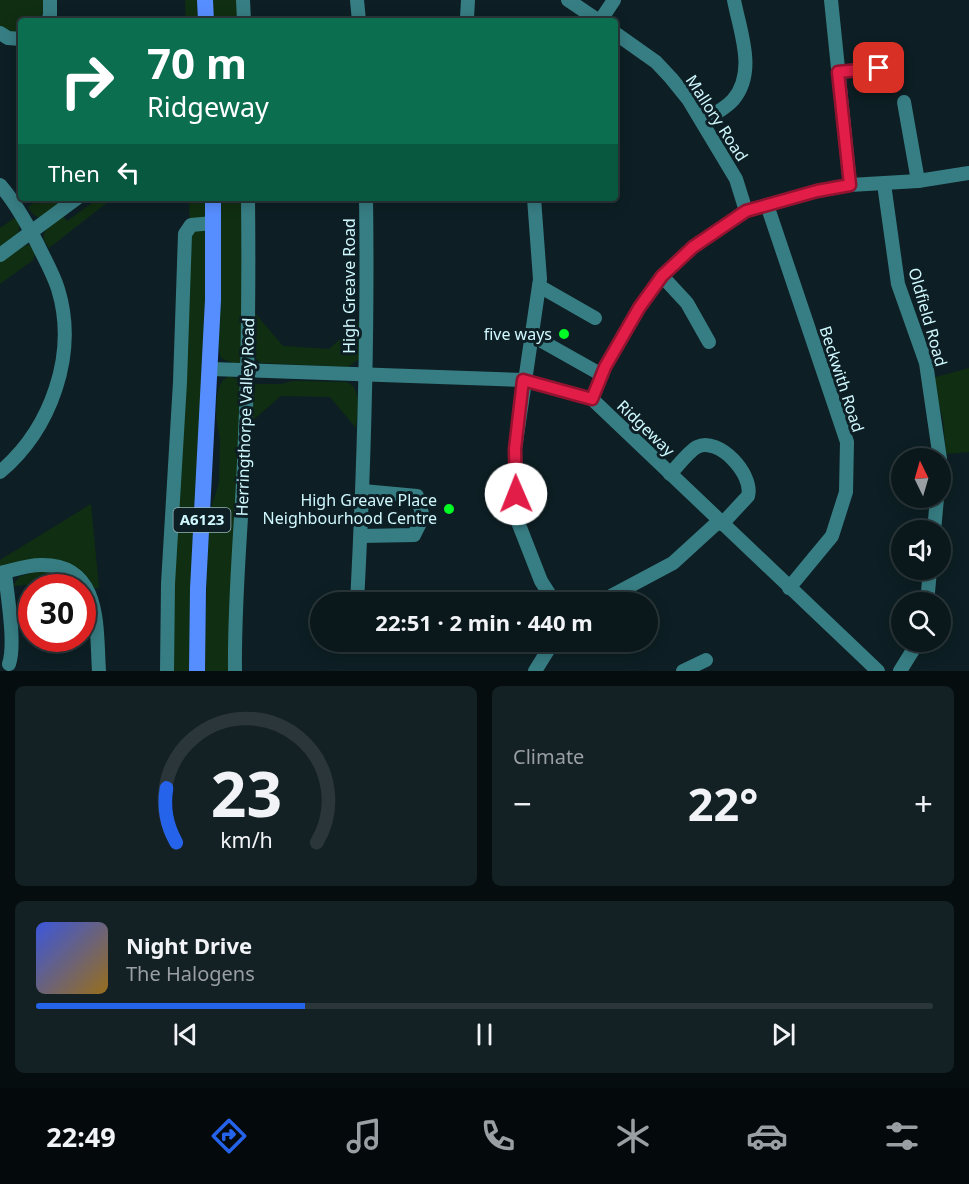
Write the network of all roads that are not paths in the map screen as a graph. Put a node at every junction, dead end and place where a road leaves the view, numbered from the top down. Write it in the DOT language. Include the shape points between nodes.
graph roads {
  1 [pos="50,0"];
  2 [pos="205,0"];
  3 [pos="243,0"];
  4 [pos="357,0"];
  5 [pos="468,0"];
  6 [pos="568,0"];
  7 [pos="614,0"];
  8 [pos="734,0"];
  9 [pos="831,0"];
  10 [pos="49,18"];
  11 [pos="206,18"];
  12 [pos="244,18"];
  13 [pos="359,18"];
  14 [pos="467,18"];
  15 [pos="595,18"];
  16 [pos="602,18"];
  17 [pos="0,33"];
  18 [pos="618,35"];
  19 [pos="18,39"];
  20 [pos="879,68"];
  21 [pos="838,72"];
  22 [pos="904,102"];
  23 [pos="702,121"];
  24 [pos="968,177"];
  25 [pos="918,181"];
  26 [pos="884,184"];
  27 [pos="0,185"];
  28 [pos="850,185"];
  29 [pos="72,201"];
  30 [pos="213,201"];
  31 [pos="248,201"];
  32 [pos="366,201"];
  33 [pos="534,201"];
  34 [pos="767,205"];
  35 [pos="746,211"];
  36 [pos="213,223"];
  37 [pos="31,232"];
  38 [pos="0,255"];
  39 [pos="662,276"];
  40 [pos="538,286"];
  41 [pos="595,318"];
  42 [pos="531,335"];
  43 [pos="709,342"];
  44 [pos="211,369"];
  45 [pos="248,371"];
  46 [pos="365,374"];
  47 [pos="602,375"];
  48 [pos="523,380"];
  49 [pos="592,399"];
  50 [pos="938,448"];
  51 [pos="0,472"];
  52 [pos="669,474"];
  53 [pos="363,491"];
  54 [pos="720,523"];
  55 [pos="361,536"];
  56 [pos="2,573"];
  57 [pos="789,588"];
  58 [pos="358,592"];
  59 [pos="548,592"];
  60 [pos="619,592"];
  61 [pos="547,652"];
  62 [pos="912,652"];
  63 [pos="706,660"];
  64 [pos="9,664"];
  65 [pos="99,671"];
  66 [pos="167,671"];
  67 [pos="197,671"];
  68 [pos="235,671"];
  69 [pos="535,671"];
  70 [pos="683,671"];
  71 [pos="878,671"];
  72 [pos="900,671"];
  1 -- 10 [label="street"];
  2 -- 11 [label="main road"];
  3 -- 12 [label="street"];
  4 -- 13 [label="street"];
  5 -- 14 [label="street"];
  6 -- 15 [label="street"];
  7 -- 16 [label="street"];
  8 -- 23 [label="street" via="746,75 732,101"];
  9 -- 21 [label="street"];
  17 -- 19 [label="street"];
  18 -- 23 [label="street, Mallory Road" via="656,62"];
  20 -- 21 [label="street"];
  21 -- 28 [label="street"];
  22 -- 25 [label="street"];
  23 -- 35 [label="street, Mallory Road" via="736,179"];
  24 -- 25 [label="street"];
  25 -- 26 [label="street"];
  26 -- 28 [label="street"];
  26 -- 50 [label="street, Oldfield Road" via="898,284 926,363"];
  27 -- 37 [label="street"];
  28 -- 34 [label="street"];
  29 -- 37 [label="street"];
  30 -- 36 [label="main road, A6123"];
  31 -- 45 [label="street, Herringthorpe Valley Road"];
  32 -- 46 [label="street, High Greave Road"];
  33 -- 40 [label="street"];
  34 -- 35 [label="street"];
  34 -- 57 [label="street, Beckwith Road" via="847,442 846,492 832,536"];
  35 -- 39 [label="street" via="693,247"];
  36 -- 44 [label="main road, A6123"];
  36 -- 66 [label="street" via="190,225 185,234"];
  37 -- 38 [label="street"];
  37 -- 51 [label="street" via="58,289 62,354 47,412 36,432"];
  39 -- 43 [label="street" via="687,303"];
  39 -- 47 [label="street" via="639,308"];
  40 -- 41 [label="street"];
  40 -- 42 [label="street"];
  42 -- 47 [label="street"];
  42 -- 48 [label="street"];
  44 -- 45 [label="street, Ridgeway"];
  44 -- 67 [label="main road, A6123"];
  45 -- 46 [label="street, Ridgeway"];
  45 -- 68 [label="street, Herringthorpe Valley Road" via="235,596"];
  46 -- 48 [label="street, Ridgeway"];
  46 -- 53 [label="street, High Greave Road"];
  47 -- 49 [label="street"];
  48 -- 49 [label="street, Ridgeway"];
  48 -- 59 [label="street" via="515,449 516,517"];
  49 -- 52 [label="street, Ridgeway"];
  52 -- 54 [label="street, Ridgeway"];
  52 -- 54 [label="street" via="698,447 710,445 734,458 750,491"];
  53 -- 55 [label="street, High Greave Road"];
  53 -- 55 [label="street" via="417,496 423,517 414,535"];
  54 -- 57 [label="street, Ridgeway"];
  54 -- 60 [label="street" via="673,563"];
  55 -- 58 [label="street, High Greave Road"];
  56 -- 64 [label="street" via="11,638"];
  56 -- 65 [label="street" via="40,565 68,570 81,578 93,602"];
  57 -- 71 [label="street, Ridgeway"];
  61 -- 69 [label="street"];
  62 -- 72 [label="street"];
  63 -- 70 [label="street"];
}
